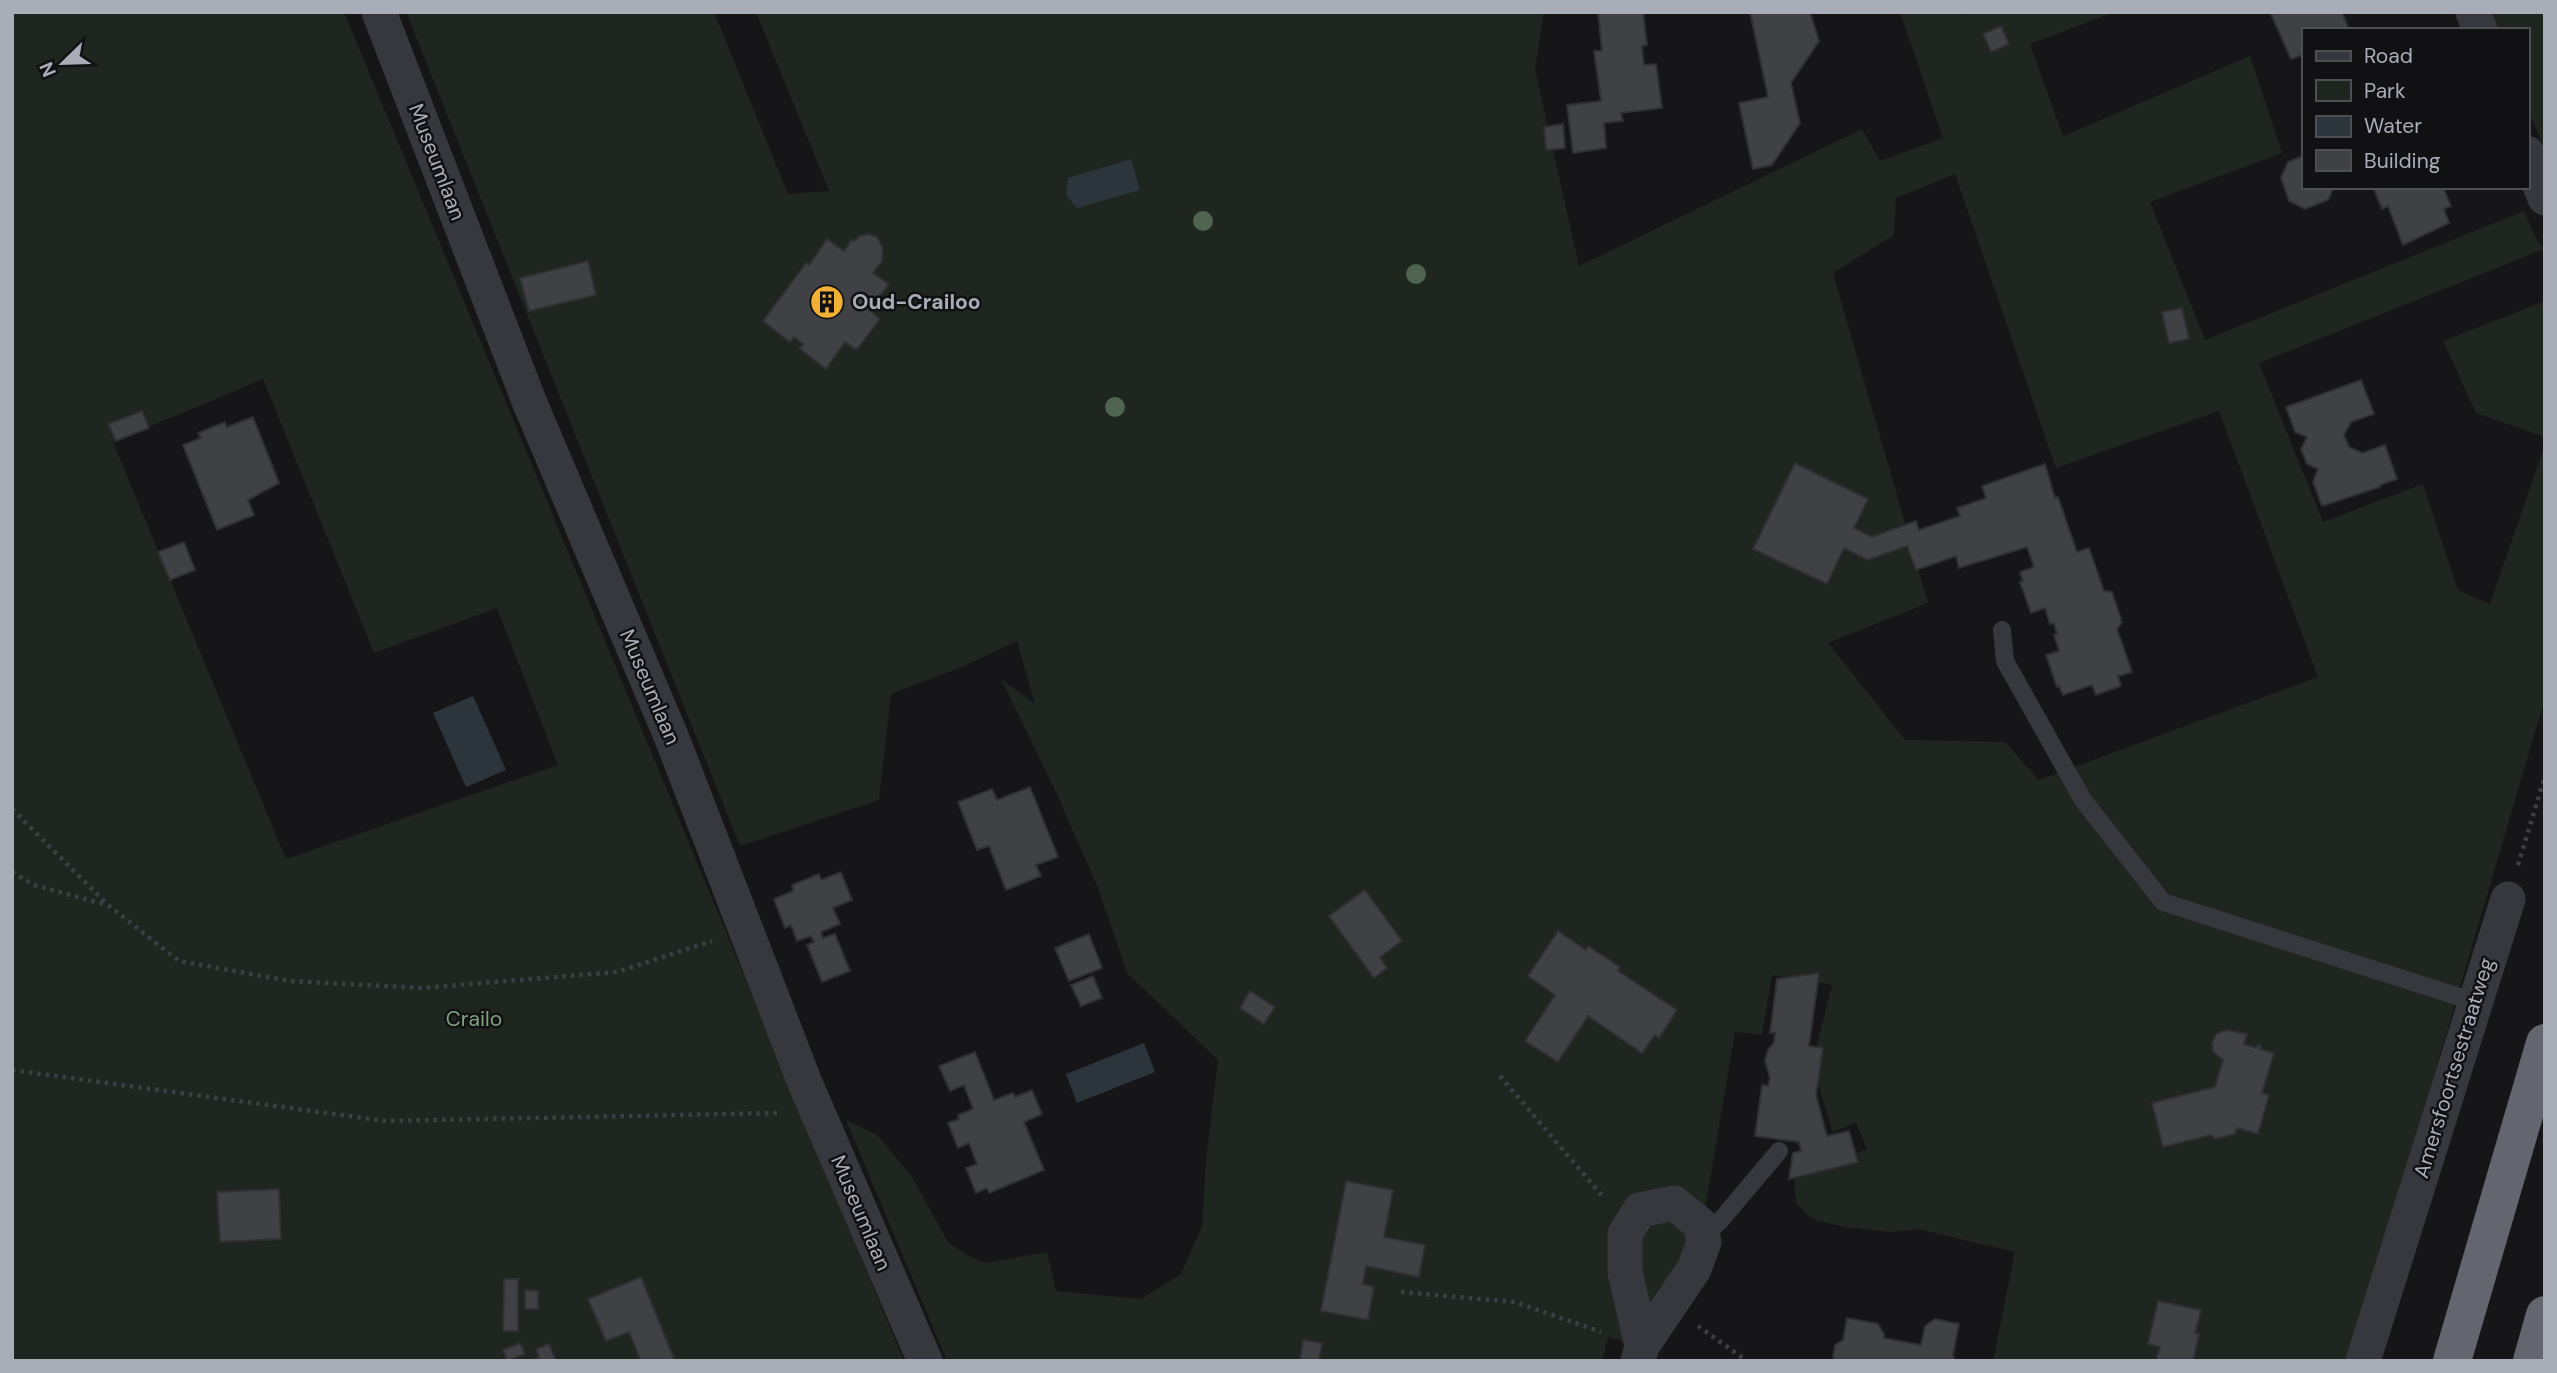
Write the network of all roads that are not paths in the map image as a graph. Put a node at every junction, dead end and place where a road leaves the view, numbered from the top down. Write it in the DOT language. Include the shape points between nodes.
graph roads {
  1 [pos="379,12"];
  2 [pos="2529,158"];
  3 [pos="2545,198"];
  4 [pos="2002,630"];
  5 [pos="2508,899"];
  6 [pos="2475,1002"];
  7 [pos="2545,1043"];
  8 [pos="1780,1152"];
  9 [pos="1703,1236"];
  10 [pos="2545,1315"];
  11 [pos="1640,1353"];
  12 [pos="925,1361"];
  13 [pos="2363,1361"];
  14 [pos="2452,1361"];
  15 [pos="2532,1361"];
  1 -- 12 [label="street, Museumlaan" via="529,401 671,736 817,1112"];
  2 -- 3 [label="street"];
  4 -- 6 [label="lane" via="2005,661 2083,800 2163,902"];
  5 -- 6 [label="street, Amersfoortsestraatweg"];
  6 -- 13 [label="street, Amersfoortsestraatweg"];
  7 -- 14 [label="highway"];
  8 -- 9 [label="lane"];
  9 -- 11 [label="street" via="1694,1269"];
  9 -- 11 [label="street" via="1700,1224 1674,1203 1640,1210 1625,1234 1625,1272"];
  10 -- 15 [label="highway"];
}
